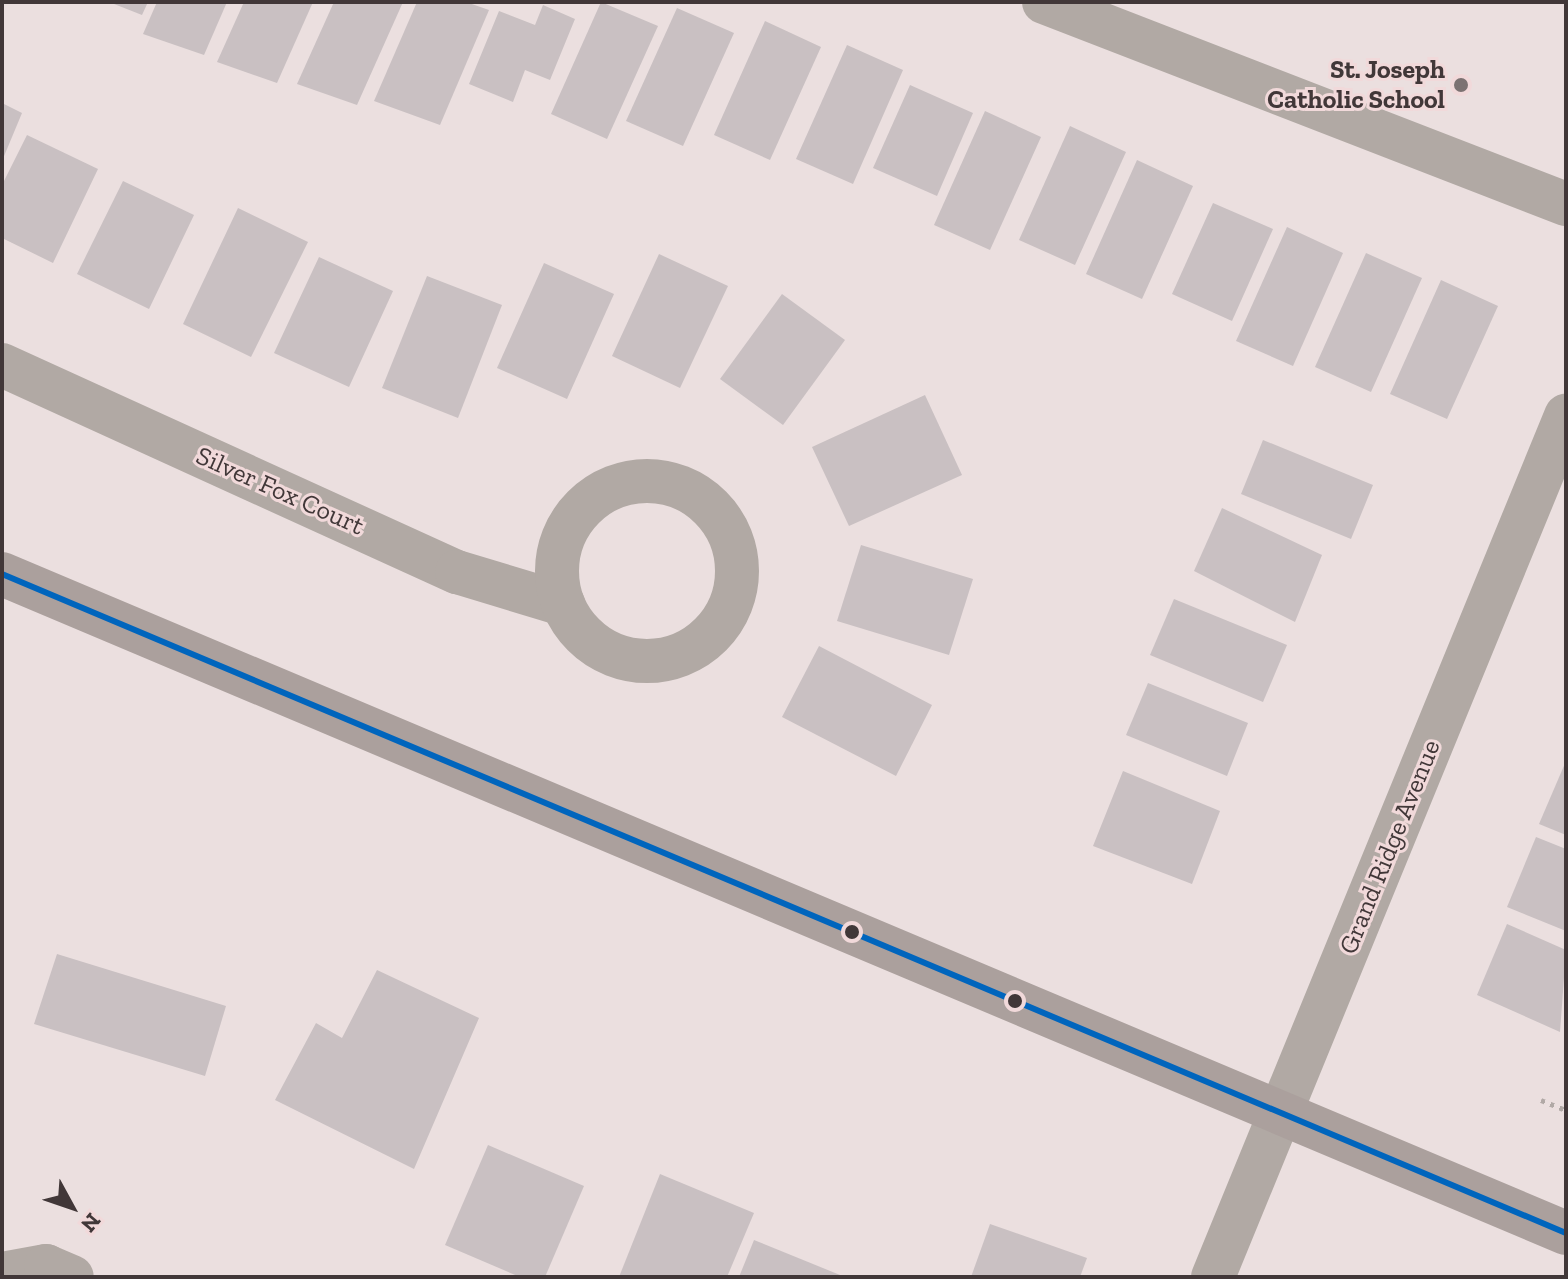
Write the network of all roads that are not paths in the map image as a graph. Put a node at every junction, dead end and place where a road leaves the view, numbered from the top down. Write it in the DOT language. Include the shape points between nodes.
graph roads {
  1 [pos="1044,2"];
  2 [pos="1566,204"];
  3 [pos="2,365"];
  4 [pos="1566,416"];
  5 [pos="2,574"];
  6 [pos="563,604"];
  7 [pos="1279,1117"];
  8 [pos="1566,1233"];
  9 [pos="2,1274"];
  10 [pos="72,1277"];
  11 [pos="1213,1277"];
  1 -- 2 [label="street"];
  3 -- 6 [label="street, Silver Fox Court" via="457,572"];
  4 -- 7 [label="street, Grand Ridge Avenue"];
  5 -- 7 [label="main road"];
  6 -- 6 [label="street" via="599,647 625,658 681,654 723,618 735,593 731,537 715,510 690,491 628,482 576,515 559,558"];
  7 -- 8 [label="main road"];
  7 -- 11 [label="street, Grand Ridge Avenue"];
  9 -- 10 [label="street" via="46,1266"];
}
